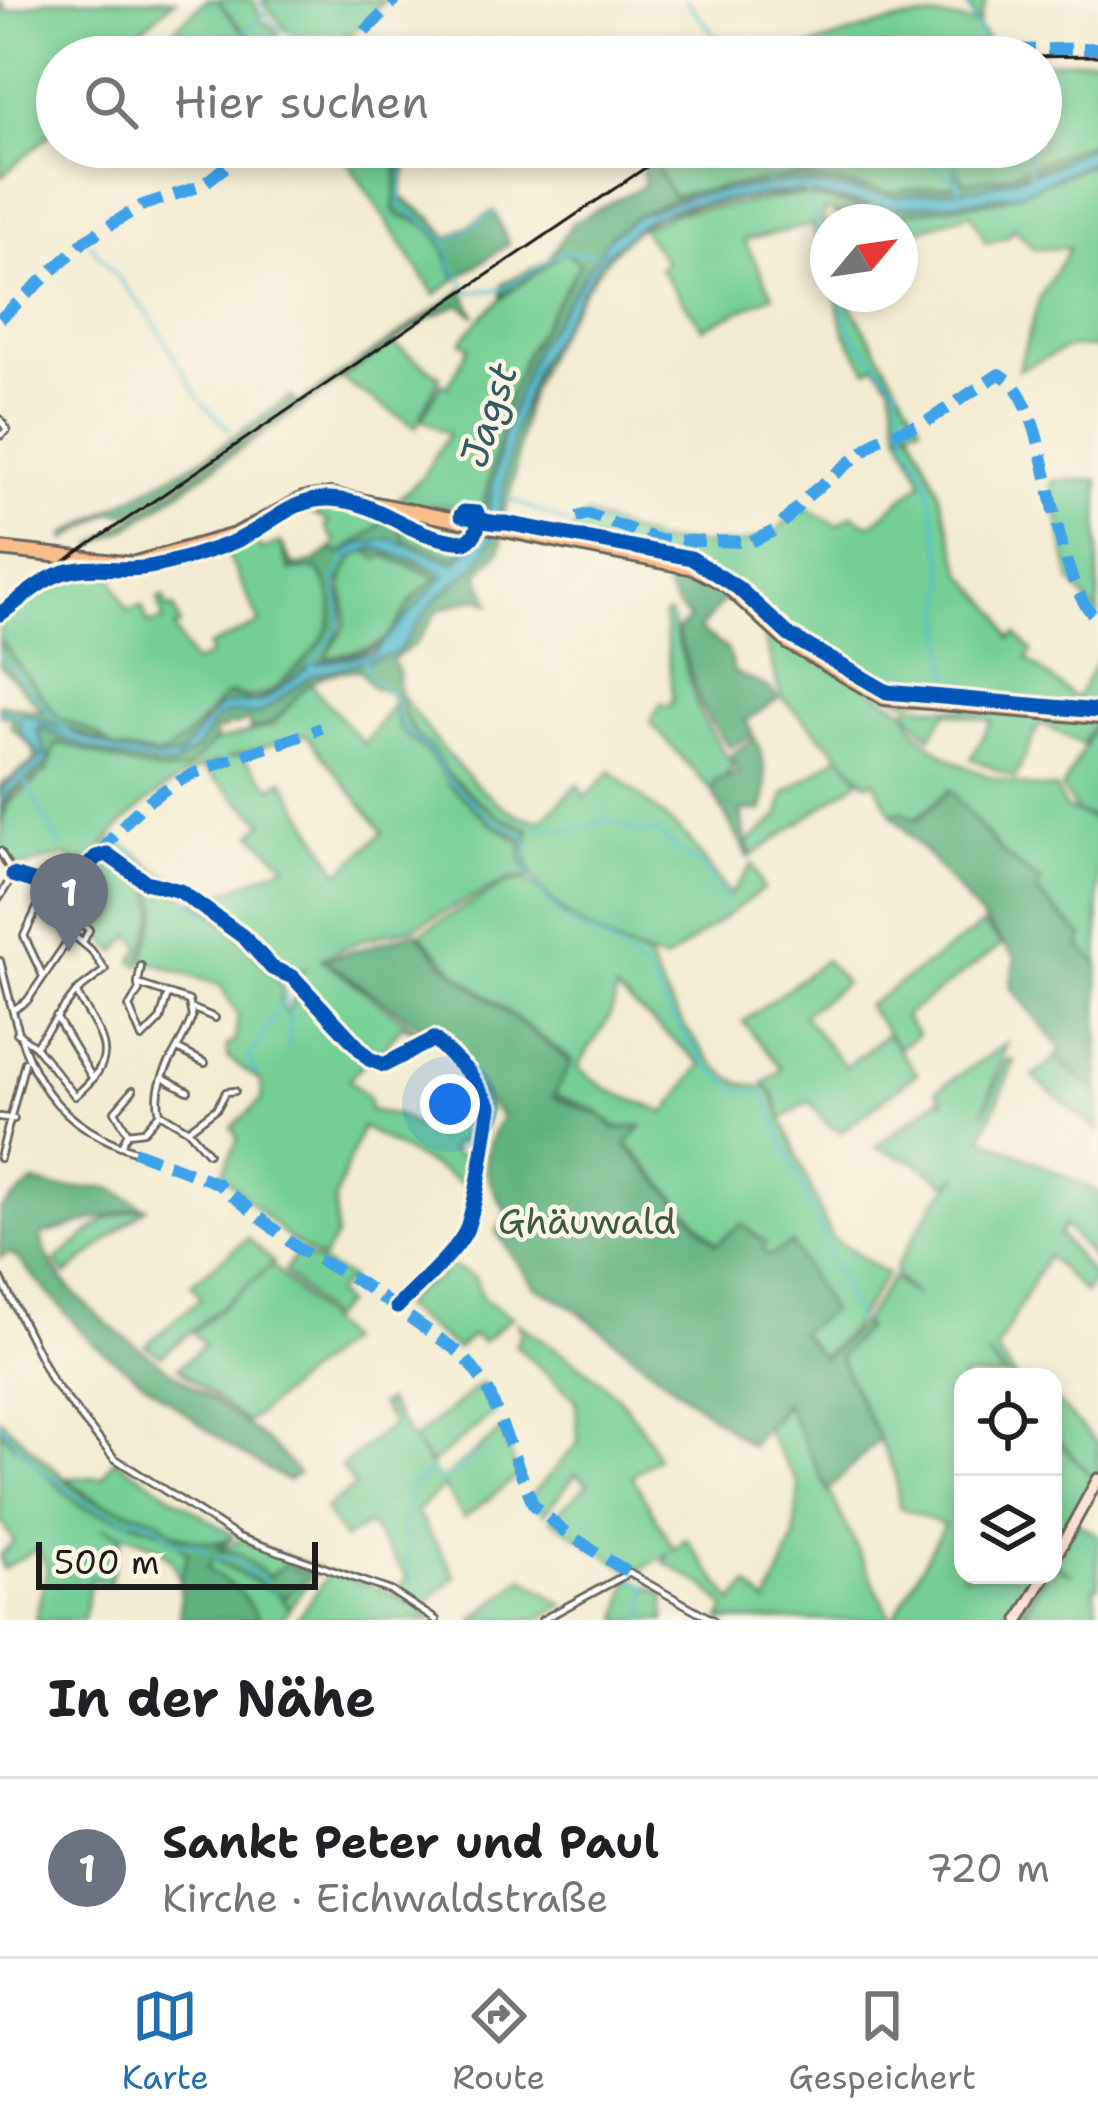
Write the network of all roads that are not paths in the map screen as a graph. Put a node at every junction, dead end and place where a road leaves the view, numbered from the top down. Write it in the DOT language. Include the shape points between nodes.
graph roads {
  1 [pos="0,419"];
  2 [pos="0,436"];
  3 [pos="0,549"];
  4 [pos="1098,717"];
  5 [pos="0,851"];
  6 [pos="13,874"];
  7 [pos="0,897"];
  8 [pos="72,935"];
  9 [pos="82,943"];
  10 [pos="0,961"];
  11 [pos="141,966"];
  12 [pos="43,976"];
  13 [pos="141,987"];
  14 [pos="76,992"];
  15 [pos="167,997"];
  16 [pos="193,1009"];
  17 [pos="13,1010"];
  18 [pos="56,1017"];
  19 [pos="215,1018"];
  20 [pos="17,1033"];
  21 [pos="35,1046"];
  22 [pos="178,1049"];
  23 [pos="26,1062"];
  24 [pos="205,1063"];
  25 [pos="164,1078"];
  26 [pos="93,1079"];
  27 [pos="133,1090"];
  28 [pos="235,1090"];
  29 [pos="188,1091"];
  30 [pos="160,1113"];
  31 [pos="0,1117"];
  32 [pos="14,1119"];
  33 [pos="188,1130"];
  34 [pos="128,1133"];
  35 [pos="121,1146"];
  36 [pos="134,1151"];
  37 [pos="208,1153"];
  38 [pos="0,1158"];
  39 [pos="0,1277"];
  40 [pos="397,1307"];
  41 [pos="1098,1479"];
  42 [pos="1062,1545"];
  43 [pos="1040,1584"];
  44 [pos="436,1620"];
  45 [pos="542,1620"];
  46 [pos="713,1620"];
  47 [pos="1019,1620"];
  1 -- 2 [label="street" via="7,430"];
  3 -- 4 [label="main road" via="132,564 235,535 303,500 332,495 694,568 789,643 884,698"];
  5 -- 6 [label="street"];
  6 -- 7 [label="street"];
  6 -- 9 [label="street" via="89,930"];
  6 -- 40 [label="street" via="66,891 107,854 146,882 180,891 245,938 369,1059 384,1065 434,1039 468,1072 490,1107 481,1183 466,1231"];
  8 -- 9 [label="street"];
  8 -- 12 [label="street"];
  8 -- 12 [label="street" via="38,906 29,916 24,936"];
  9 -- 14 [label="street" via="105,970"];
  10 -- 17 [label="street"];
  11 -- 13 [label="street"];
  12 -- 17 [label="street"];
  13 -- 15 [label="street"];
  13 -- 15 [label="street" via="129,1007 142,1037"];
  14 -- 18 [label="street"];
  14 -- 26 [label="street" via="107,1052"];
  15 -- 16 [label="street"];
  16 -- 19 [label="street"];
  16 -- 22 [label="street"];
  17 -- 20 [label="street"];
  18 -- 21 [label="street"];
  18 -- 26 [label="street"];
  20 -- 21 [label="street"];
  20 -- 23 [label="street"];
  21 -- 26 [label="street" via="71,1095"];
  22 -- 24 [label="street"];
  22 -- 25 [label="street"];
  23 -- 32 [label="street"];
  23 -- 35 [label="street" via="62,1109"];
  25 -- 29 [label="street"];
  25 -- 30 [label="street"];
  27 -- 34 [label="street" via="115,1111"];
  28 -- 33 [label="street"];
  30 -- 33 [label="street"];
  30 -- 34 [label="street" via="144,1131"];
  31 -- 32 [label="street"];
  32 -- 38 [label="street"];
  33 -- 37 [label="street"];
  34 -- 35 [label="street"];
  35 -- 36 [label="street"];
  39 -- 44 [label="street" via="52,1382 114,1458 238,1538 391,1591"];
  41 -- 42 [label="street"];
  43 -- 47 [label="street"];
  45 -- 46 [label="street" via="629,1573"];
}
